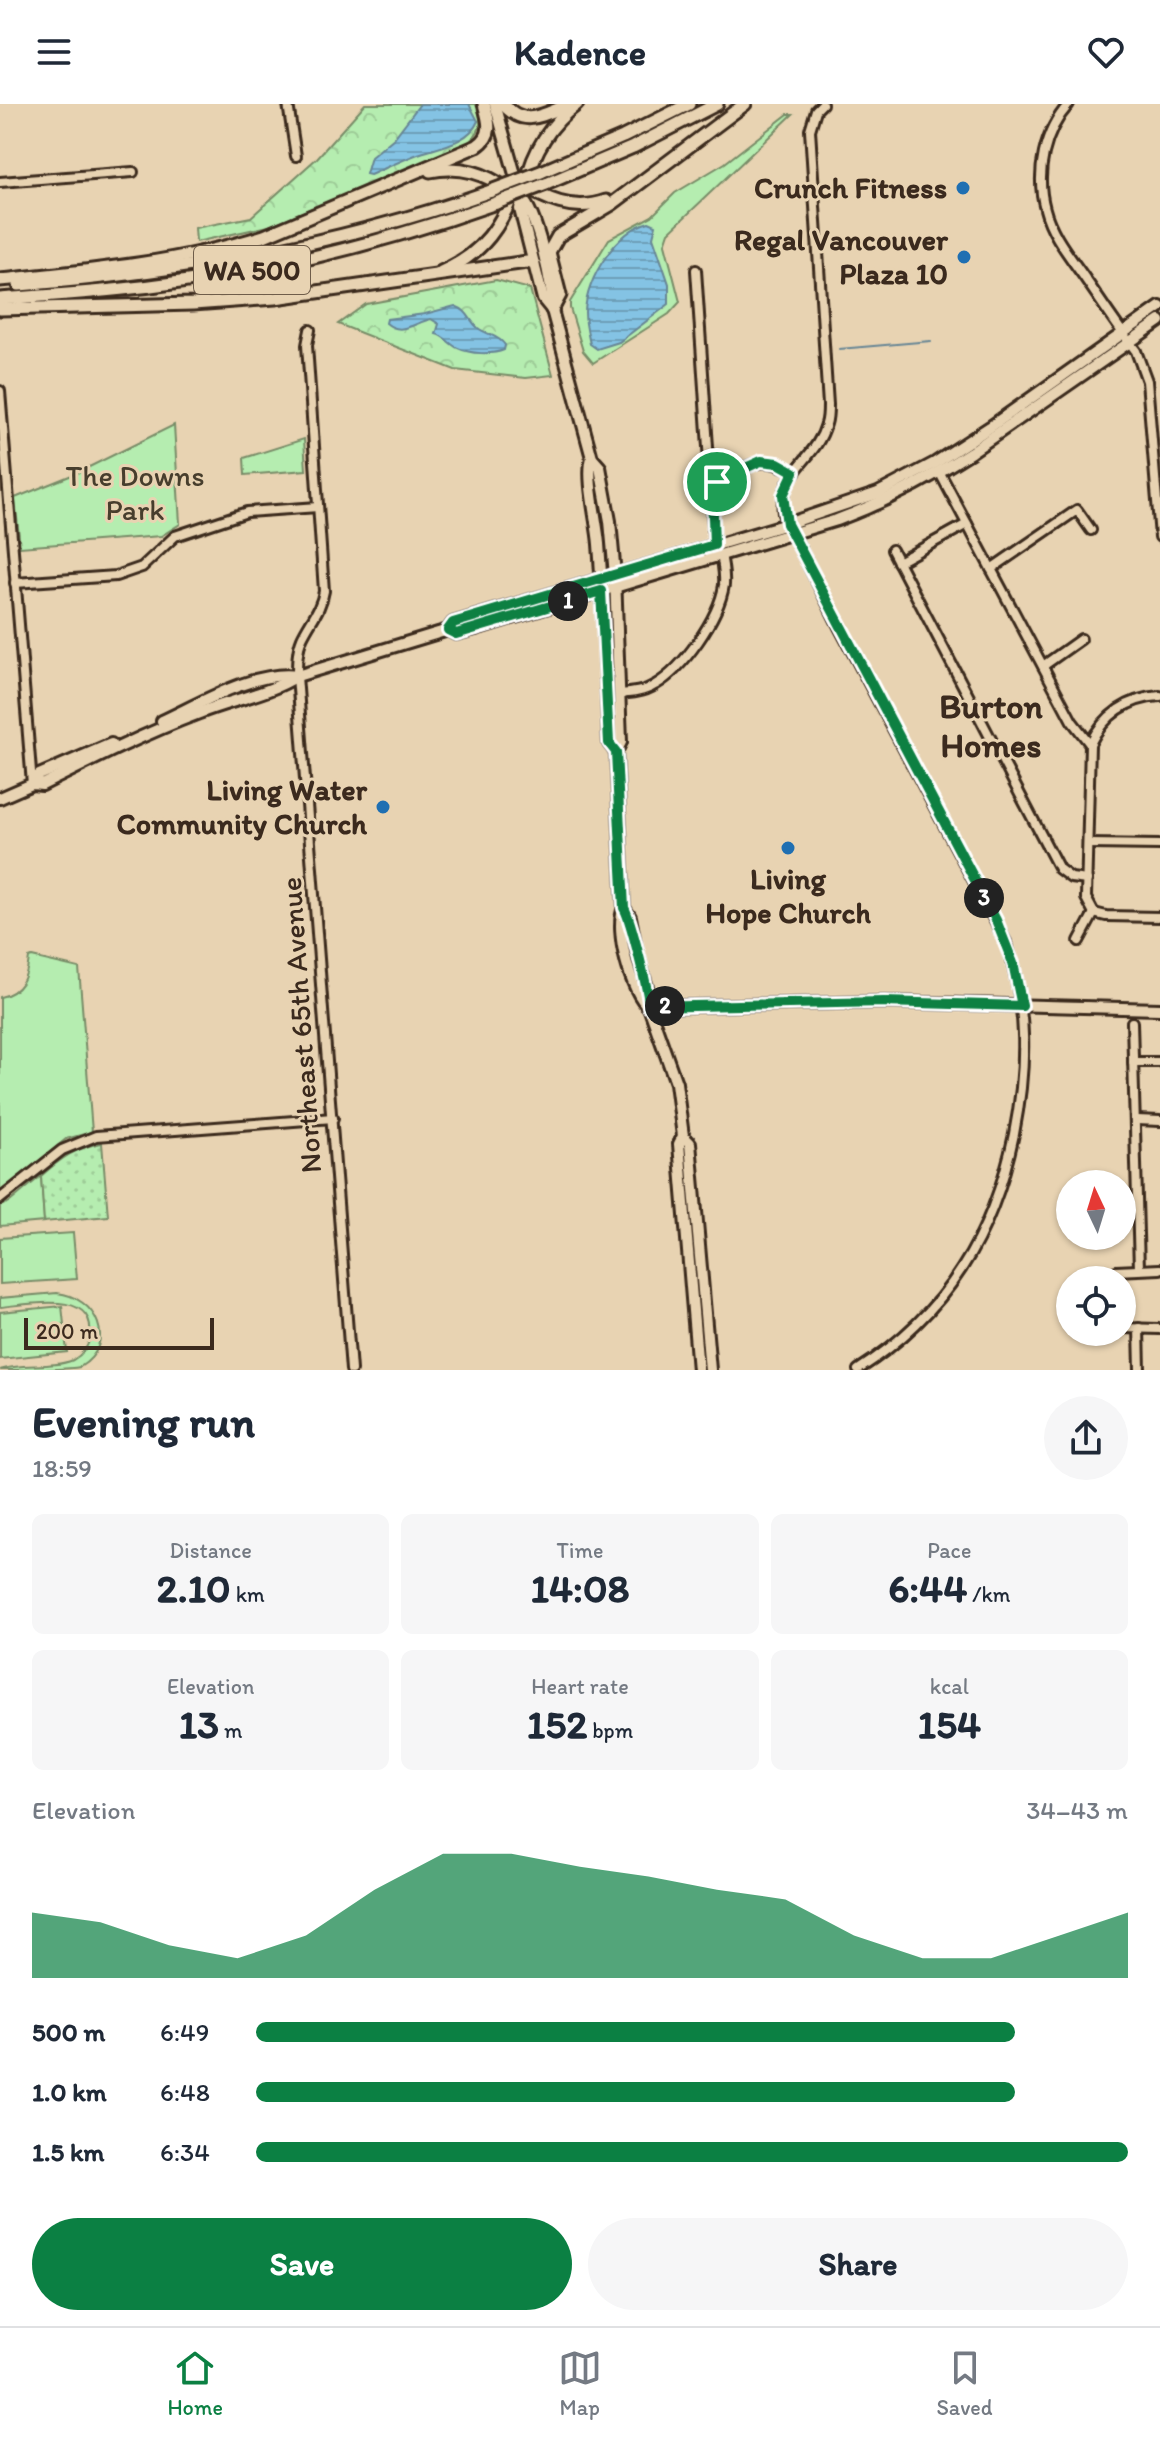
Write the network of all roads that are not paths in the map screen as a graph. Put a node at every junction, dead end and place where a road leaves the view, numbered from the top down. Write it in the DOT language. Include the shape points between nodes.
graph roads {
  1 [pos="288,104"];
  2 [pos="484,104"];
  3 [pos="495,104"];
  4 [pos="503,104"];
  5 [pos="570,104"];
  6 [pos="577,104"];
  7 [pos="689,104"];
  8 [pos="717,104"];
  9 [pos="745,104"];
  10 [pos="1069,104"];
  11 [pos="819,107"];
  12 [pos="296,156"];
  13 [pos="133,172"];
  14 [pos="417,173"];
  15 [pos="0,182"];
  16 [pos="632,188"];
  17 [pos="519,190"];
  18 [pos="493,197"];
  19 [pos="534,264"];
  20 [pos="696,270"];
  21 [pos="427,277"];
  22 [pos="0,280"];
  23 [pos="0,286"];
  24 [pos="0,299"];
  25 [pos="1160,307"];
  26 [pos="0,309"];
  27 [pos="552,310"];
  28 [pos="1160,321"];
  29 [pos="310,330"];
  30 [pos="1126,338"];
  31 [pos="0,391"];
  32 [pos="2,427"];
  33 [pos="990,427"];
  34 [pos="592,458"];
  35 [pos="794,472"];
  36 [pos="940,473"];
  37 [pos="717,482"];
  38 [pos="1158,490"];
  39 [pos="4,496"];
  40 [pos="318,507"];
  41 [pos="967,524"];
  42 [pos="789,529"];
  43 [pos="1091,530"];
  44 [pos="1160,537"];
  45 [pos="718,550"];
  46 [pos="892,550"];
  47 [pos="898,562"];
  48 [pos="991,569"];
  49 [pos="602,579"];
  50 [pos="614,581"];
  51 [pos="15,583"];
  52 [pos="601,591"];
  53 [pos="448,630"];
  54 [pos="1081,639"];
  55 [pos="1043,666"];
  56 [pos="605,667"];
  57 [pos="297,676"];
  58 [pos="619,694"];
  59 [pos="1160,696"];
  60 [pos="1090,744"];
  61 [pos="619,747"];
  62 [pos="32,784"];
  63 [pos="0,798"];
  64 [pos="1089,844"];
  65 [pos="1160,845"];
  66 [pos="1087,880"];
  67 [pos="1094,913"];
  68 [pos="1160,917"];
  69 [pos="1079,941"];
  70 [pos="1022,1006"];
  71 [pos="649,1007"];
  72 [pos="1160,1009"];
  73 [pos="1132,1022"];
  74 [pos="1133,1062"];
  75 [pos="1160,1062"];
  76 [pos="333,1118"];
  77 [pos="1137,1120"];
  78 [pos="1160,1121"];
  79 [pos="683,1136"];
  80 [pos="0,1199"];
  81 [pos="1136,1269"];
  82 [pos="1139,1269"];
  83 [pos="1160,1269"];
  84 [pos="1139,1328"];
  85 [pos="1160,1329"];
  86 [pos="351,1370"];
  87 [pos="698,1370"];
  88 [pos="710,1370"];
  89 [pos="858,1370"];
  90 [pos="1140,1370"];
  1 -- 12 [label="street"];
  2 -- 14 [label="highway" via="489,129 484,141"];
  3 -- 17 [label="main road"];
  4 -- 5 [label="highway" via="526,119"];
  6 -- 17 [label="highway" via="544,138"];
  7 -- 18 [label="highway, WA 500, bridge"];
  8 -- 18 [label="highway, WA 500, bridge" via="546,184"];
  9 -- 16 [label="highway"];
  10 -- 30 [label="street" via="1046,143 1040,174 1045,210"];
  11 -- 35 [label="street" via="810,142 827,423"];
  13 -- 15 [label="street"];
  14 -- 17 [label="highway" via="472,170"];
  14 -- 22 [label="highway" via="230,246 146,264"];
  16 -- 17 [label="highway" via="579,206"];
  16 -- 27 [label="highway" via="553,241 549,252 560,295"];
  17 -- 19 [label="main road"];
  17 -- 21 [label="highway" via="477,252"];
  17 -- 27 [label="main road" via="529,205 554,295"];
  18 -- 23 [label="highway, WA 500" via="256,256 123,276"];
  18 -- 24 [label="highway, WA 500" via="376,242 271,267 159,285"];
  19 -- 21 [label="highway"];
  19 -- 27 [label="main road" via="543,299"];
  20 -- 37 [label="street" via="709,462"];
  21 -- 26 [label="highway" via="231,301"];
  25 -- 30 [label="main road"];
  27 -- 34 [label="main road"];
  28 -- 30 [label="main road"];
  29 -- 40 [label="street, Northeast 65th Avenue"];
  30 -- 33 [label="main road"];
  30 -- 36 [label="main road"];
  30 -- 38 [label="street" via="1147,381"];
  31 -- 32 [label="street"];
  32 -- 39 [label="street"];
  33 -- 36 [label="main road" via="940,467"];
  33 -- 42 [label="main road" via="898,484"];
  34 -- 49 [label="main road" via="588,470"];
  34 -- 50 [label="main road" via="600,467 610,521"];
  35 -- 37 [label="street" via="761,461"];
  35 -- 42 [label="street" via="783,495"];
  36 -- 41 [label="street"];
  36 -- 42 [label="main road" via="880,503"];
  37 -- 45 [label="street" via="711,491"];
  38 -- 44 [label="street"];
  39 -- 51 [label="street"];
  40 -- 51 [label="street" via="247,512 175,536 142,567 116,576"];
  40 -- 57 [label="street, Northeast 65th Avenue" via="324,591 301,640"];
  41 -- 47 [label="street"];
  41 -- 48 [label="street"];
  42 -- 45 [label="main road"];
  42 -- 70 [label="street" via="996,920"];
  43 -- 48 [label="street" via="1077,510 1070,510"];
  45 -- 50 [label="main road"];
  45 -- 58 [label="street" via="723,591 697,642 654,685"];
  46 -- 47 [label="street"];
  47 -- 66 [label="street" via="1059,869"];
  48 -- 55 [label="street"];
  49 -- 50 [label="main road"];
  49 -- 52 [label="main road"];
  49 -- 53 [label="main road" via="453,623"];
  50 -- 52 [label="main road"];
  50 -- 58 [label="main road"];
  51 -- 62 [label="street"];
  52 -- 53 [label="main road" via="456,634"];
  52 -- 56 [label="main road"];
  53 -- 57 [label="main road"];
  54 -- 55 [label="street"];
  55 -- 60 [label="street"];
  56 -- 58 [label="main road" via="612,675 613,693"];
  56 -- 61 [label="main road" via="609,743"];
  57 -- 62 [label="main road" via="170,724 42,785"];
  57 -- 76 [label="street, Northeast 65th Avenue"];
  58 -- 61 [label="main road"];
  59 -- 60 [label="street" via="1125,704"];
  60 -- 64 [label="street"];
  61 -- 71 [label="main road" via="624,908 620,918 640,1000"];
  62 -- 63 [label="main road"];
  64 -- 65 [label="street"];
  64 -- 66 [label="street"];
  66 -- 67 [label="street" via="1088,905"];
  67 -- 68 [label="street"];
  67 -- 69 [label="street"];
  70 -- 71 [label="main road" via="884,1002"];
  70 -- 72 [label="main road"];
  70 -- 89 [label="street" via="1021,1096 1006,1172 985,1229 935,1305 897,1343"];
  71 -- 79 [label="main road" via="674,1076"];
  73 -- 74 [label="street"];
  74 -- 75 [label="street"];
  74 -- 77 [label="street"];
  76 -- 80 [label="street" via="96,1136 62,1150"];
  76 -- 86 [label="street, Northeast 65th Avenue"];
  77 -- 78 [label="street"];
  77 -- 82 [label="street"];
  79 -- 87 [label="main road" via="679,1144"];
  79 -- 88 [label="main road" via="690,1143"];
  81 -- 82 [label="street"];
  82 -- 83 [label="street"];
  84 -- 85 [label="street"];
  84 -- 90 [label="street"];
}
